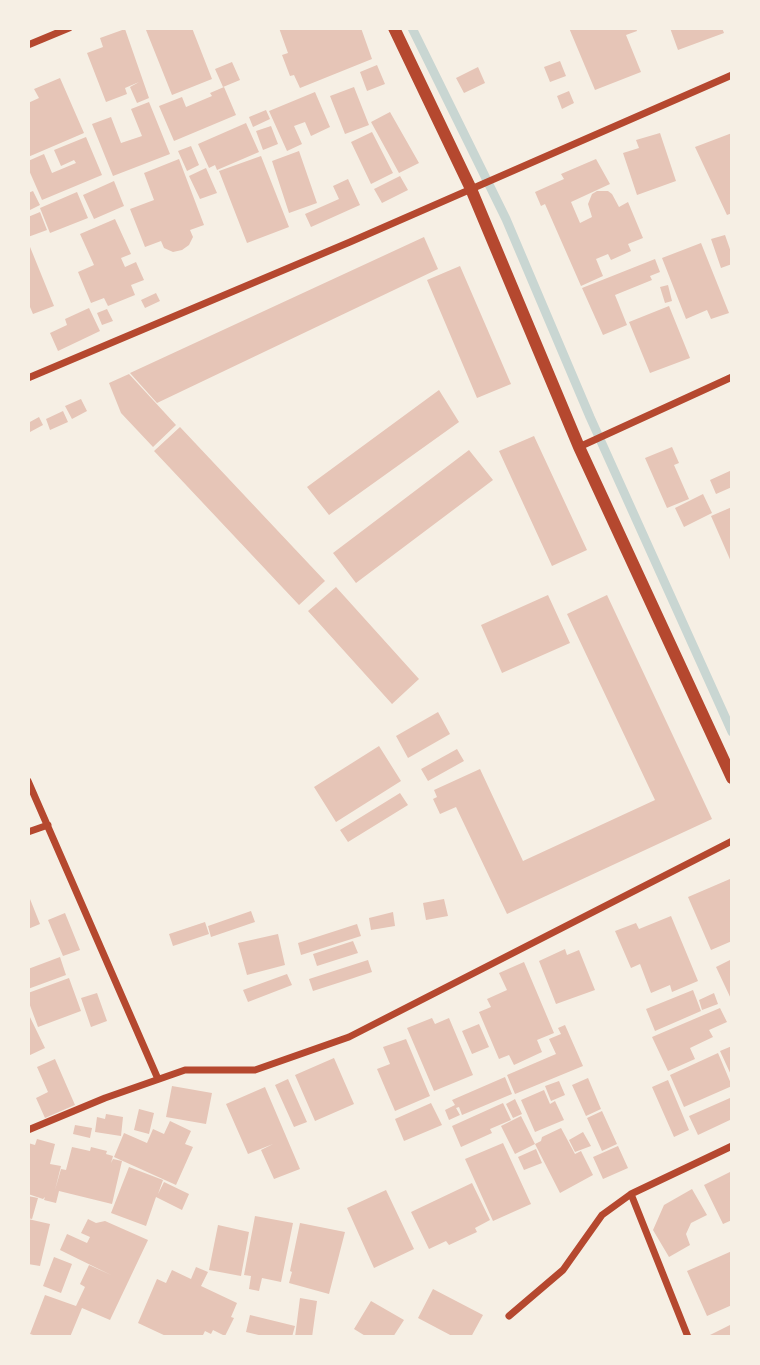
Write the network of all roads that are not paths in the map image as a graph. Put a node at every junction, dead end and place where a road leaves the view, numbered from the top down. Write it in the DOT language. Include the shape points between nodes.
graph roads {
  1 [pos="69,28"];
  2 [pos="394,28"];
  3 [pos="28,45"];
  4 [pos="732,75"];
  5 [pos="471,189"];
  6 [pos="732,377"];
  7 [pos="28,378"];
  8 [pos="579,447"];
  9 [pos="732,778"];
  10 [pos="28,781"];
  11 [pos="47,825"];
  12 [pos="28,832"];
  13 [pos="732,841"];
  14 [pos="158,1079"];
  15 [pos="28,1130"];
  16 [pos="732,1146"];
  17 [pos="631,1194"];
  18 [pos="509,1316"];
  19 [pos="688,1337"];
  1 -- 3 [label="street"];
  2 -- 5 [label="street"];
  4 -- 5 [label="street"];
  5 -- 7 [label="street"];
  5 -- 8 [label="street"];
  6 -- 8 [label="street"];
  8 -- 9 [label="street"];
  10 -- 11 [label="street"];
  11 -- 12 [label="street"];
  11 -- 14 [label="street"];
  13 -- 14 [label="street" via="349,1037 255,1070 186,1070"];
  14 -- 15 [label="street"];
  16 -- 17 [label="street"];
  17 -- 18 [label="street" via="602,1216 556,1276"];
  17 -- 19 [label="street"];
}
